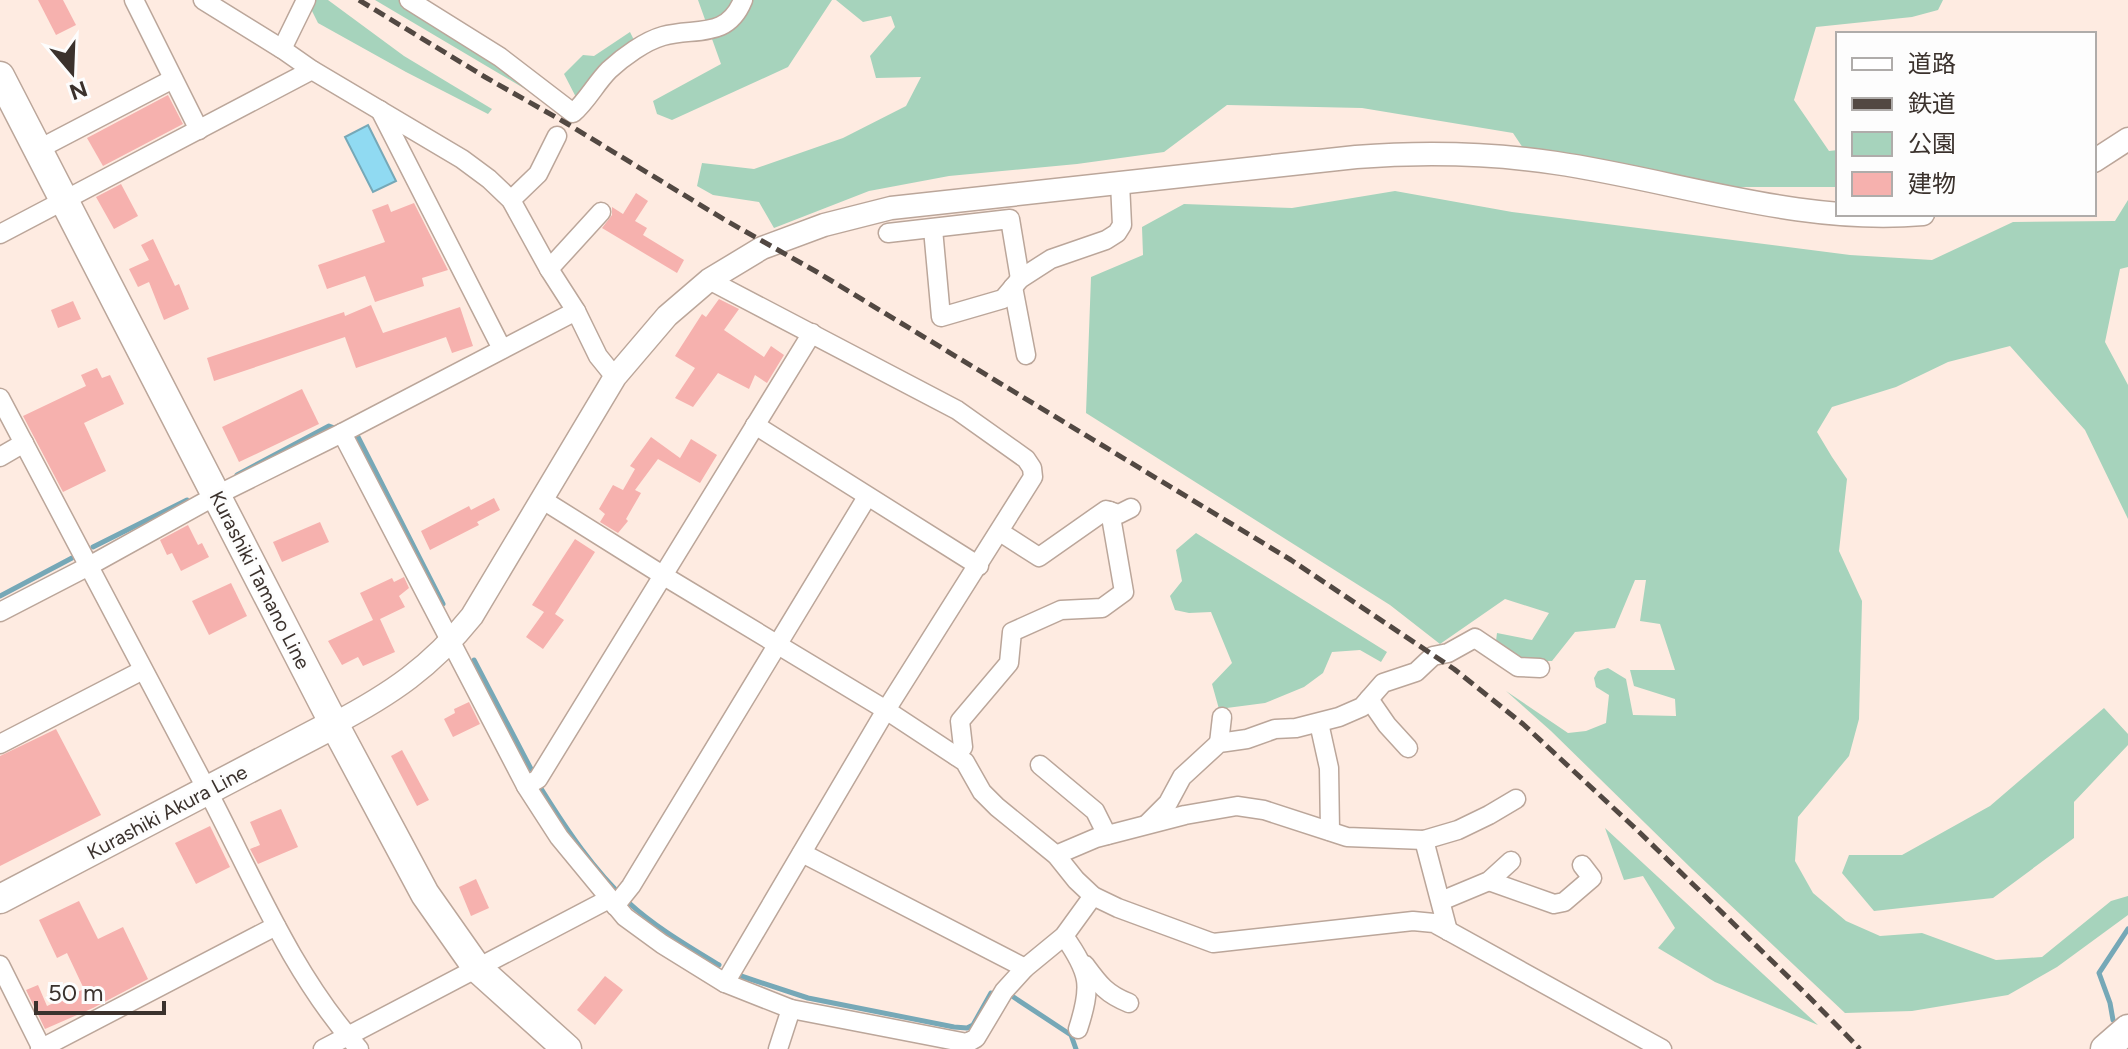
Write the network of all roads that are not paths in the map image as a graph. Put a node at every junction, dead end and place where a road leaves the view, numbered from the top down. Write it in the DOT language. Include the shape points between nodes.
graph roads {
  1 [pos="134,0"];
  2 [pos="203,0"];
  3 [pos="306,0"];
  4 [pos="409,0"];
  5 [pos="743,0"];
  6 [pos="282,49"];
  7 [pos="312,70"];
  8 [pos="0,76"];
  9 [pos="173,79"];
  10 [pos="380,110"];
  11 [pos="199,130"];
  12 [pos="557,136"];
  13 [pos="2128,139"];
  14 [pos="37,150"];
  15 [pos="2096,160"];
  16 [pos="1120,183"];
  17 [pos="511,200"];
  18 [pos="64,201"];
  19 [pos="601,212"];
  20 [pos="1836,214"];
  21 [pos="933,229"];
  22 [pos="888,233"];
  23 [pos="0,234"];
  24 [pos="549,269"];
  25 [pos="709,280"];
  26 [pos="1016,283"];
  27 [pos="576,311"];
  28 [pos="812,333"];
  29 [pos="502,349"];
  30 [pos="1026,355"];
  31 [pos="615,377"];
  32 [pos="0,398"];
  33 [pos="755,425"];
  34 [pos="344,434"];
  35 [pos="24,443"];
  36 [pos="0,457"];
  37 [pos="217,495"];
  38 [pos="867,497"];
  39 [pos="543,500"];
  40 [pos="1131,508"];
  41 [pos="1110,511"];
  42 [pos="1000,532"];
  43 [pos="89,566"];
  44 [pos="979,566"];
  45 [pos="664,576"];
  46 [pos="0,612"];
  47 [pos="451,641"];
  48 [pos="778,645"];
  49 [pos="1540,668"];
  50 [pos="143,670"];
  51 [pos="1369,699"];
  52 [pos="886,710"];
  53 [pos="1222,717"];
  54 [pos="1319,723"];
  55 [pos="334,724"];
  56 [pos="1219,743"];
  57 [pos="0,744"];
  58 [pos="1408,748"];
  59 [pos="956,756"];
  60 [pos="1040,765"];
  61 [pos="526,786"];
  62 [pos="207,790"];
  63 [pos="1516,799"];
  64 [pos="1147,824"];
  65 [pos="1330,831"];
  66 [pos="1107,835"];
  67 [pos="1424,840"];
  68 [pos="802,853"];
  69 [pos="1056,855"];
  70 [pos="1511,861"];
  71 [pos="1582,865"];
  72 [pos="1489,881"];
  73 [pos="1093,896"];
  74 [pos="0,899"];
  75 [pos="1441,901"];
  76 [pos="612,903"];
  77 [pos="276,926"];
  78 [pos="1448,931"];
  79 [pos="1064,936"];
  80 [pos="1081,960"];
  81 [pos="0,965"];
  82 [pos="477,968"];
  83 [pos="1025,968"];
  84 [pos="725,983"];
  85 [pos="1129,1003"];
  86 [pos="791,1009"];
  87 [pos="1078,1029"];
  88 [pos="2128,1029"];
  89 [pos="353,1042"];
  90 [pos="966,1046"];
  91 [pos="41,1049"];
  92 [pos="323,1049"];
  93 [pos="567,1049"];
  94 [pos="778,1049"];
  95 [pos="1661,1049"];
  96 [pos="2105,1049"];
  1 -- 9 [label="street"];
  2 -- 6 [label="street"];
  3 -- 6 [label="street"];
  4 -- 5 [label="street" via="500,57 573,113 609,70 643,45 662,36 710,31 730,21"];
  6 -- 7 [label="street"];
  7 -- 10 [label="street"];
  7 -- 11 [label="street"];
  8 -- 14 [label="main road, Kurashiki Tamano Line"];
  9 -- 11 [label="street"];
  9 -- 14 [label="street"];
  10 -- 17 [label="street" via="462,159"];
  10 -- 29 [label="street"];
  11 -- 18 [label="street"];
  12 -- 17 [label="street" via="538,174"];
  13 -- 15 [label="street"];
  14 -- 18 [label="main road, Kurashiki Tamano Line"];
  16 -- 20 [label="street" via="1356,157 1459,154 1558,163"];
  16 -- 25 [label="street" via="865,213 762,248"];
  16 -- 26 [label="street" via="1122,225 1117,233 1051,259"];
  17 -- 24 [label="street"];
  18 -- 23 [label="street"];
  18 -- 37 [label="main road, Kurashiki Tamano Line"];
  19 -- 24 [label="street"];
  21 -- 22 [label="street"];
  21 -- 26 [label="street" via="1010,219"];
  21 -- 26 [label="street" via="941,317 1003,299"];
  24 -- 27 [label="street"];
  25 -- 28 [label="street"];
  25 -- 31 [label="street" via="667,316"];
  26 -- 30 [label="street"];
  27 -- 29 [label="street"];
  27 -- 31 [label="street"];
  28 -- 33 [label="street"];
  28 -- 42 [label="street" via="957,410 1026,459 1033,477"];
  29 -- 34 [label="street"];
  31 -- 39 [label="street"];
  32 -- 35 [label="street"];
  33 -- 38 [label="street"];
  33 -- 45 [label="street"];
  34 -- 37 [label="street"];
  34 -- 47 [label="street"];
  35 -- 36 [label="street"];
  35 -- 43 [label="street"];
  37 -- 43 [label="street"];
  37 -- 55 [label="main road, Kurashiki Tamano Line"];
  38 -- 44 [label="street"];
  38 -- 48 [label="street"];
  39 -- 45 [label="street"];
  39 -- 47 [label="street"];
  40 -- 41 [label="street" via="1119,514"];
  41 -- 42 [label="street" via="1039,557"];
  41 -- 59 [label="street" via="1124,592 1102,608 1061,610 1012,632 1009,663 960,721 963,747"];
  42 -- 44 [label="street"];
  43 -- 46 [label="street"];
  43 -- 50 [label="street"];
  44 -- 52 [label="street"];
  45 -- 48 [label="street"];
  45 -- 61 [label="street" via="538,779"];
  47 -- 55 [label="street" via="413,677"];
  47 -- 61 [label="street"];
  48 -- 52 [label="street"];
  48 -- 76 [label="street" via="631,886"];
  49 -- 51 [label="street" via="1518,667 1475,638 1433,656 1416,672 1383,683"];
  50 -- 57 [label="street"];
  50 -- 62 [label="street"];
  51 -- 54 [label="street" via="1362,707"];
  51 -- 58 [label="street"];
  52 -- 59 [label="street"];
  52 -- 68 [label="street"];
  53 -- 56 [label="street"];
  54 -- 56 [label="street"];
  54 -- 65 [label="street" via="1329,768"];
  55 -- 62 [label="main road, Kurashiki Akura Line"];
  55 -- 82 [label="main road, Kurashiki Tamano Line" via="425,894"];
  56 -- 64 [label="street" via="1182,777 1168,803"];
  59 -- 69 [label="street" via="997,807"];
  60 -- 66 [label="street" via="1095,811"];
  61 -- 76 [label="street"];
  62 -- 74 [label="main road, Kurashiki Akura Line"];
  62 -- 77 [label="street"];
  63 -- 67 [label="street" via="1458,830"];
  64 -- 65 [label="street" via="1237,806"];
  64 -- 66 [label="street"];
  65 -- 67 [label="street" via="1347,837"];
  66 -- 69 [label="street"];
  67 -- 75 [label="street"];
  68 -- 83 [label="street"];
  68 -- 84 [label="street"];
  69 -- 73 [label="street"];
  70 -- 72 [label="street"];
  71 -- 72 [label="street" via="1592,878 1554,904"];
  72 -- 75 [label="street"];
  73 -- 78 [label="street" via="1213,943 1413,921"];
  73 -- 79 [label="street"];
  75 -- 78 [label="street"];
  76 -- 82 [label="street"];
  76 -- 84 [label="street" via="662,944"];
  77 -- 89 [label="street"];
  77 -- 91 [label="street"];
  78 -- 95 [label="street"];
  79 -- 80 [label="street"];
  79 -- 83 [label="street"];
  80 -- 85 [label="street" via="1101,987"];
  80 -- 87 [label="street" via="1086,1004"];
  81 -- 91 [label="street"];
  82 -- 89 [label="street"];
  82 -- 93 [label="main road, Kurashiki Tamano Line"];
  83 -- 90 [label="street"];
  84 -- 86 [label="street"];
  86 -- 90 [label="street"];
  86 -- 94 [label="street"];
  88 -- 96 [label="main road"];
  89 -- 92 [label="street"];
}
